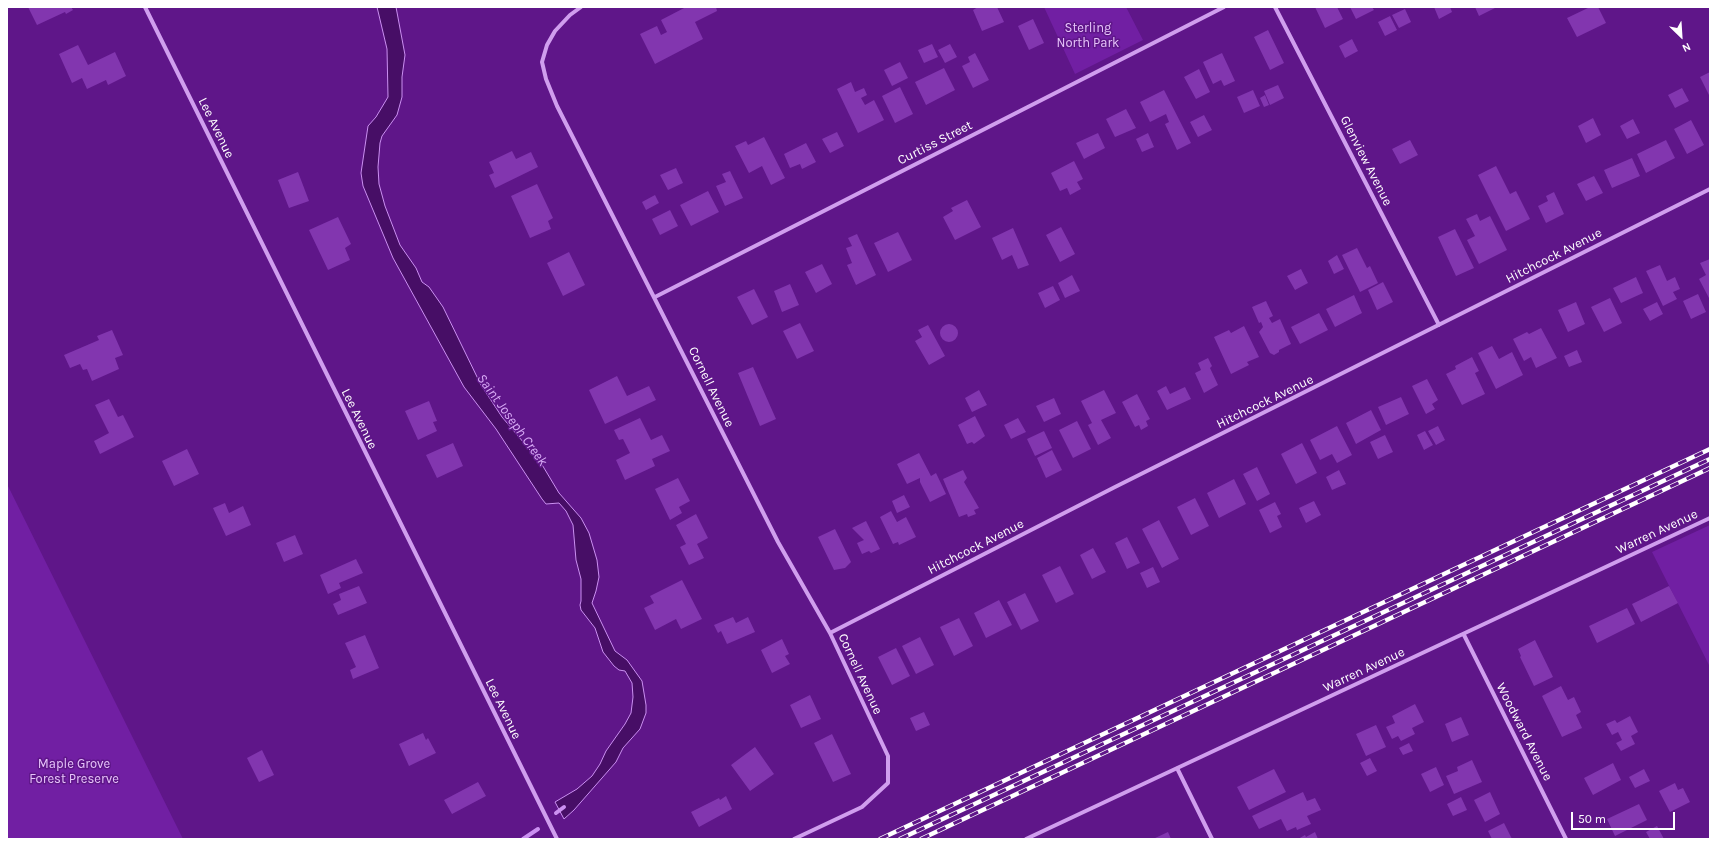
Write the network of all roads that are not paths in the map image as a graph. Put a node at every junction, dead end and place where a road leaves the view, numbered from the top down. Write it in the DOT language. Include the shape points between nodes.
graph roads {
  1 [pos="145,7"];
  2 [pos="581,7"];
  3 [pos="1224,7"];
  4 [pos="1275,7"];
  5 [pos="1710,189"];
  6 [pos="655,297"];
  7 [pos="1439,325"];
  8 [pos="1710,518"];
  9 [pos="830,633"];
  10 [pos="1464,635"];
  11 [pos="1177,768"];
  12 [pos="556,839"];
  13 [pos="794,839"];
  14 [pos="1026,839"];
  15 [pos="1212,839"];
  16 [pos="1566,839"];
  1 -- 12 [label="street, Lee Avenue"];
  2 -- 6 [label="street, Cornell Avenue" via="555,31 547,45 542,62 546,79 557,106"];
  3 -- 6 [label="street, Curtiss Street"];
  4 -- 7 [label="street, Glenview Avenue"];
  5 -- 7 [label="street, Hitchcock Avenue"];
  6 -- 9 [label="street, Cornell Avenue" via="778,542"];
  7 -- 9 [label="street, Hitchcock Avenue"];
  8 -- 10 [label="street, Warren Avenue"];
  9 -- 13 [label="street, Cornell Avenue" via="888,756 888,783 862,807"];
  10 -- 11 [label="street, Warren Avenue"];
  10 -- 16 [label="street, Woodward Avenue"];
  11 -- 14 [label="street, Warren Avenue"];
  11 -- 15 [label="street"];
}
